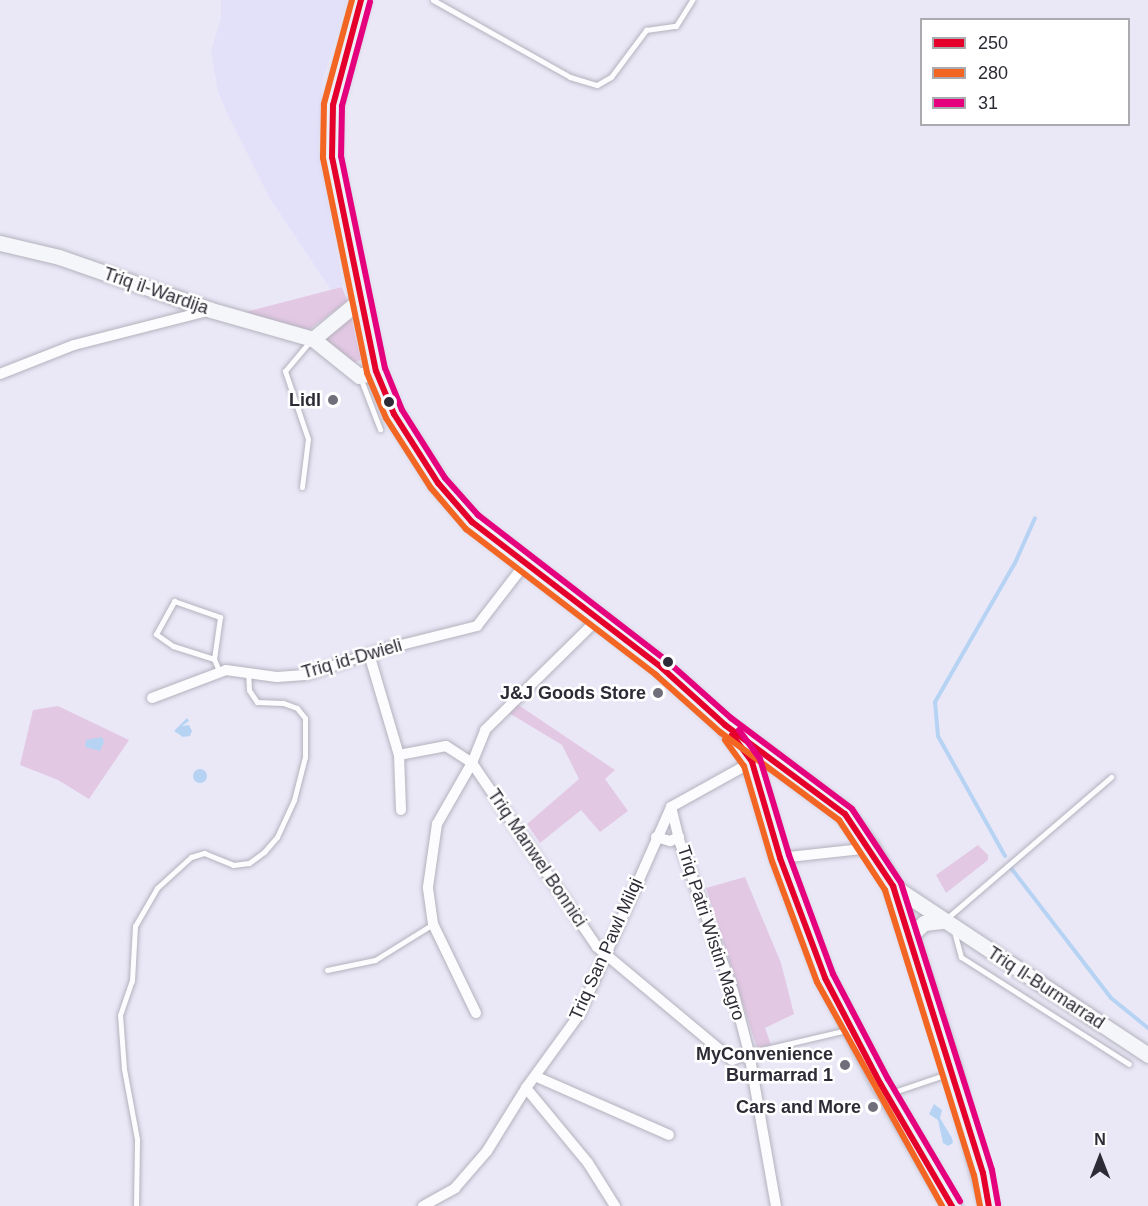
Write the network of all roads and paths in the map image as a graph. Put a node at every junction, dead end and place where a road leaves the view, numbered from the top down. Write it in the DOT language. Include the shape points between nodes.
graph roads {
  1 [pos="361,0"];
  2 [pos="433,0"];
  3 [pos="692,0"];
  4 [pos="0,243"];
  5 [pos="360,300"];
  6 [pos="211,310"];
  7 [pos="313,339"];
  8 [pos="367,373"];
  9 [pos="0,374"];
  10 [pos="380,429"];
  11 [pos="302,487"];
  12 [pos="525,564"];
  13 [pos="598,619"];
  14 [pos="369,654"];
  15 [pos="214,659"];
  16 [pos="219,671"];
  17 [pos="248,672"];
  18 [pos="152,698"];
  19 [pos="725,725"];
  20 [pos="399,755"];
  21 [pos="752,762"];
  22 [pos="472,763"];
  23 [pos="1110,777"];
  24 [pos="671,807"];
  25 [pos="401,810"];
  26 [pos="656,837"];
  27 [pos="679,837"];
  28 [pos="870,848"];
  29 [pos="780,858"];
  30 [pos="893,886"];
  31 [pos="433,924"];
  32 [pos="948,924"];
  33 [pos="910,936"];
  34 [pos="606,953"];
  35 [pos="327,970"];
  36 [pos="476,1013"];
  37 [pos="852,1029"];
  38 [pos="749,1053"];
  39 [pos="1148,1055"];
  40 [pos="1129,1064"];
  41 [pos="953,1072"];
  42 [pos="537,1077"];
  43 [pos="526,1088"];
  44 [pos="887,1095"];
  45 [pos="669,1135"];
  46 [pos="135,1206"];
  47 [pos="423,1206"];
  48 [pos="615,1206"];
  49 [pos="776,1206"];
  50 [pos="952,1206"];
  51 [pos="989,1206"];
  1 -- 5 [label="main road" via="337,88 331,130 337,190"];
  2 -- 3 [label="lane" via="570,77 597,85 611,77 646,30 676,26"];
  4 -- 6 [label="street, Triq il-Wardija" via="59,257"];
  5 -- 7 [label="street"];
  5 -- 8 [label="main road"];
  6 -- 7 [label="street, Triq il-Wardija"];
  6 -- 9 [label="street" via="74,345"];
  7 -- 8 [label="street, Triq il-Wardija"];
  7 -- 11 [label="lane" via="285,371 308,439"];
  8 -- 10 [label="lane"];
  8 -- 12 [label="main road" via="438,483 472,522"];
  12 -- 13 [label="main road"];
  12 -- 14 [label="street, Triq id-Dwieli" via="477,626"];
  13 -- 19 [label="main road"];
  13 -- 22 [label="street" via="485,730"];
  14 -- 17 [label="street, Triq id-Dwieli" via="305,675 281,677"];
  14 -- 20 [label="street"];
  15 -- 15 [label="lane" via="220,617 174,601 156,634 173,646"];
  15 -- 16 [label="lane"];
  16 -- 17 [label="street, Triq id-Dwieli"];
  16 -- 18 [label="street, Triq id-Dwieli"];
  17 -- 46 [label="lane" via="249,690 257,702 284,703 297,708 305,718 305,757 294,800 277,837 264,852 249,863 233,865 204,853 191,857 157,888 135,926 132,981 120,1015 124,1069 137,1139"];
  19 -- 21 [label="main road"];
  19 -- 28 [label="main road" via="845,814"];
  20 -- 22 [label="street, Triq Manwel Bonnici" via="446,746"];
  20 -- 25 [label="street"];
  21 -- 24 [label="street"];
  21 -- 29 [label="main road"];
  22 -- 31 [label="street" via="436,824 428,887"];
  22 -- 34 [label="street, Triq Manwel Bonnici" via="597,947"];
  23 -- 32 [label="lane"];
  24 -- 26 [label="street, Triq San Pawl Milqi"];
  24 -- 27 [label="street, Triq Patri Wistin Magro"];
  26 -- 27 [label="street, Triq Patri Wistin Magro" via="670,841"];
  26 -- 34 [label="street, Triq San Pawl Milqi"];
  27 -- 38 [label="street, Triq Patri Wistin Magro" via="733,991"];
  28 -- 29 [label="street"];
  28 -- 30 [label="main road"];
  29 -- 37 [label="main road" via="825,978"];
  30 -- 32 [label="street, Triq Il-Burmarrad"];
  30 -- 33 [label="main road"];
  31 -- 35 [label="lane" via="375,960"];
  31 -- 36 [label="street"];
  32 -- 33 [label="street" via="924,923"];
  32 -- 39 [label="street, Triq Il-Burmarrad"];
  32 -- 40 [label="lane" via="961,957"];
  33 -- 41 [label="main road"];
  34 -- 38 [label="street, Triq Manwel Bonnici" via="732,1060"];
  34 -- 42 [label="street, Triq San Pawl Milqi" via="579,1015"];
  37 -- 38 [label="lane"];
  37 -- 44 [label="main road"];
  38 -- 49 [label="street, Triq Patri Wistin Magro"];
  41 -- 44 [label="lane"];
  41 -- 51 [label="main road"];
  42 -- 43 [label="street, Triq San Pawl Milqi"];
  42 -- 45 [label="street"];
  43 -- 47 [label="street, Triq San Pawl Milqi" via="487,1151 462,1181"];
  43 -- 48 [label="street" via="588,1163"];
  44 -- 50 [label="main road"];
}
